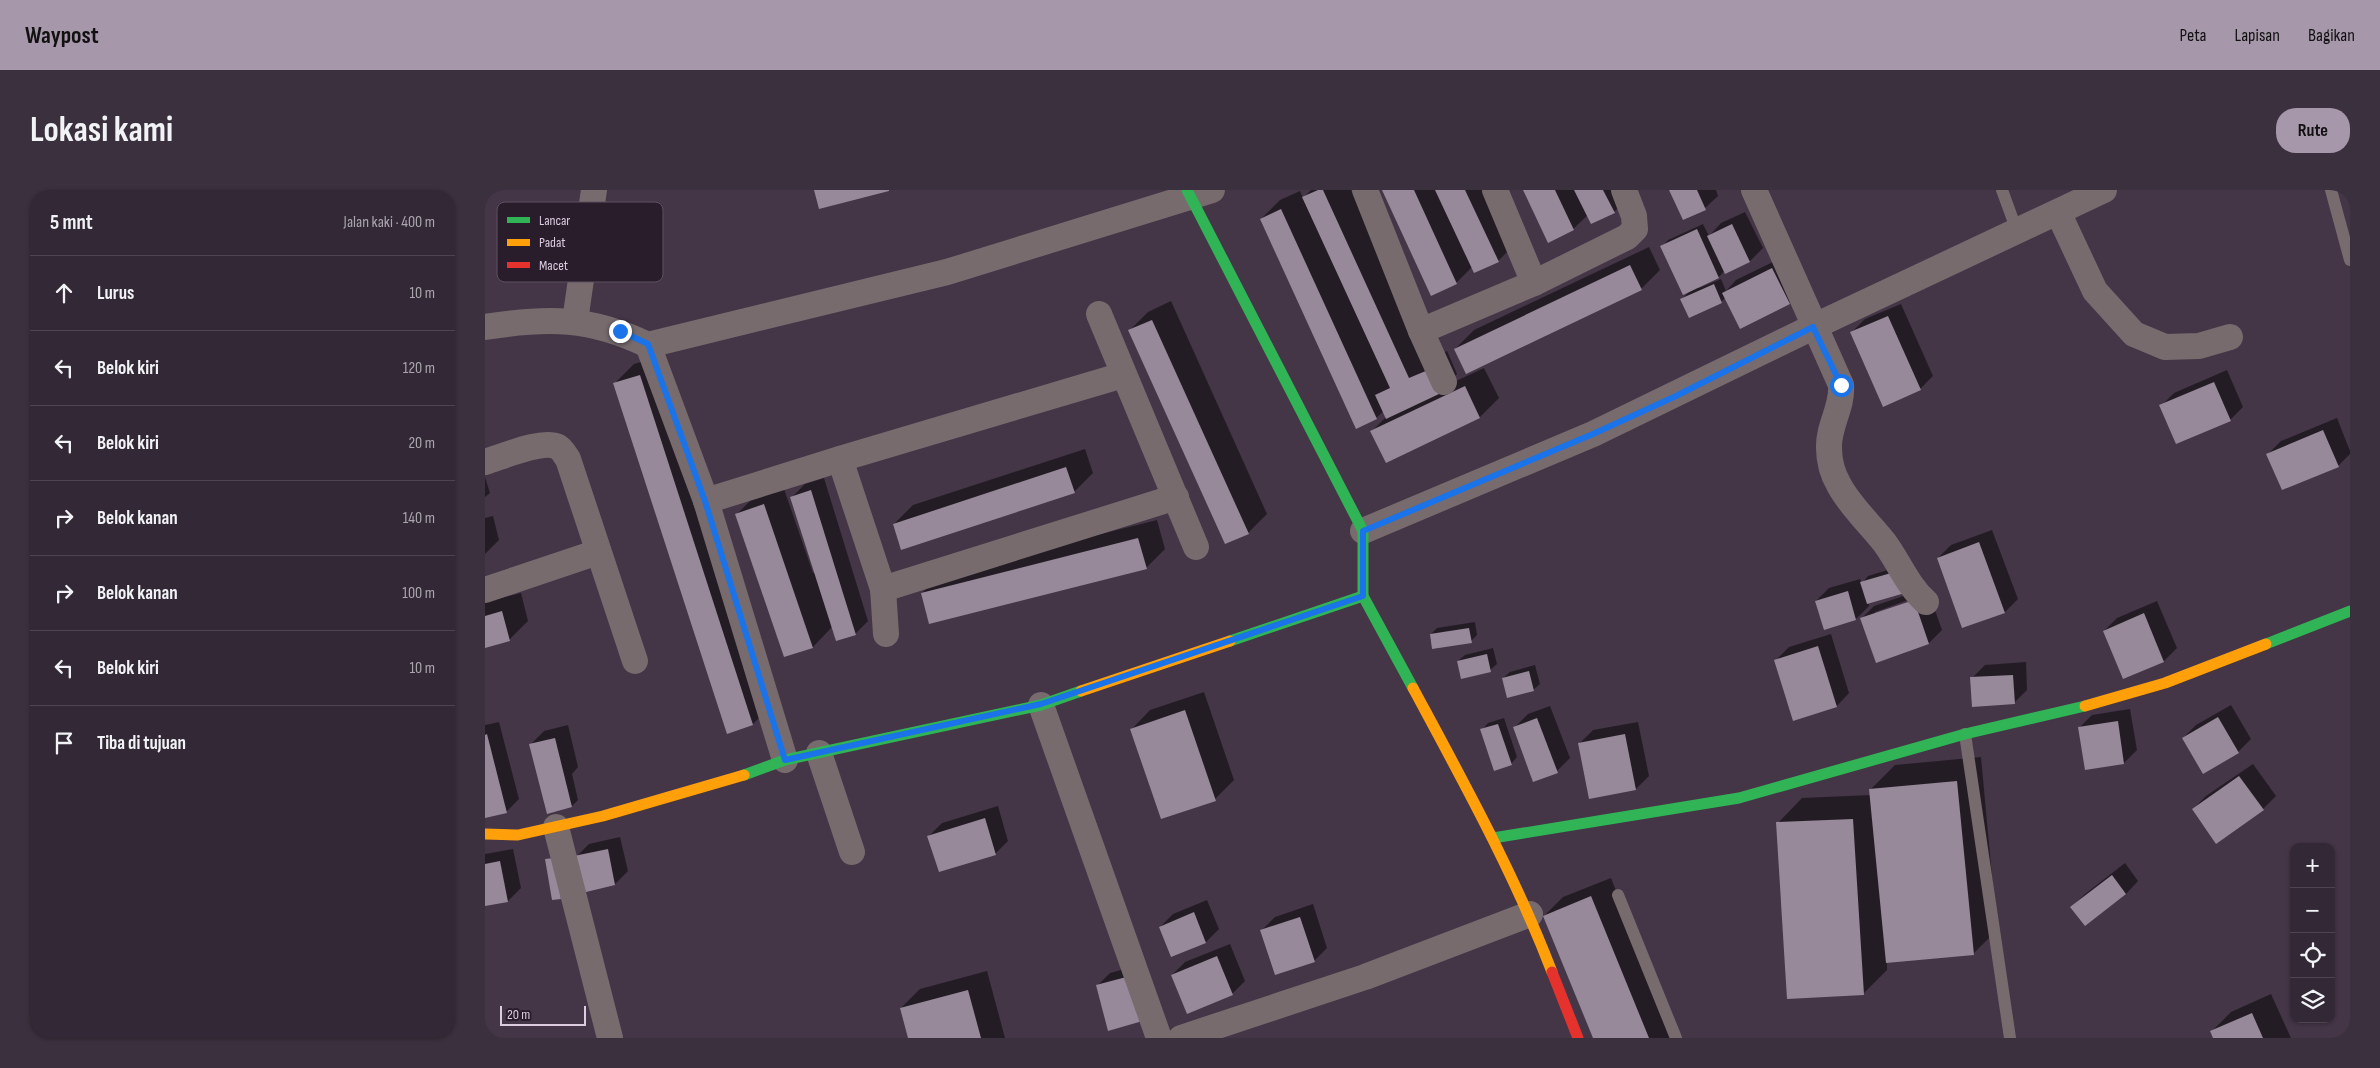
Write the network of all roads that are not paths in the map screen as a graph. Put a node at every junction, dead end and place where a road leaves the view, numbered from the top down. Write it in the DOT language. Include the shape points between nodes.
graph roads {
  1 [pos="1365,190"];
  2 [pos="1495,190"];
  3 [pos="1623,190"];
  4 [pos="1753,190"];
  5 [pos="2002,190"];
  6 [pos="2104,190"];
  7 [pos="2331,190"];
  8 [pos="1195,192"];
  9 [pos="2057,212"];
  10 [pos="2017,231"];
  11 [pos="2350,260"];
  12 [pos="581,282"];
  13 [pos="1534,283"];
  14 [pos="1099,314"];
  15 [pos="575,321"];
  16 [pos="485,327"];
  17 [pos="1813,327"];
  18 [pos="1421,331"];
  19 [pos="2231,337"];
  20 [pos="648,344"];
  21 [pos="1123,375"];
  22 [pos="1444,382"];
  23 [pos="839,459"];
  24 [pos="485,462"];
  25 [pos="1176,497"];
  26 [pos="705,501"];
  27 [pos="1363,531"];
  28 [pos="1196,547"];
  29 [pos="598,552"];
  30 [pos="883,589"];
  31 [pos="485,590"];
  32 [pos="1363,596"];
  33 [pos="1926,602"];
  34 [pos="2350,611"];
  35 [pos="886,634"];
  36 [pos="635,661"];
  37 [pos="1041,704"];
  38 [pos="1965,734"];
  39 [pos="819,753"];
  40 [pos="785,760"];
  41 [pos="556,827"];
  42 [pos="485,834"];
  43 [pos="1493,838"];
  44 [pos="852,852"];
  45 [pos="1618,895"];
  46 [pos="1530,914"];
  47 [pos="610,1038"];
  48 [pos="1159,1038"];
  49 [pos="1181,1038"];
  50 [pos="1579,1038"];
  51 [pos="1676,1038"];
  52 [pos="2010,1038"];
  1 -- 18 [label="street"];
  2 -- 13 [label="street"];
  3 -- 13 [label="street" via="1634,216 1635,229 1627,237"];
  4 -- 17 [label="street"];
  5 -- 10 [label="lane"];
  6 -- 9 [label="street"];
  7 -- 11 [label="lane"];
  8 -- 20 [label="street" via="947,272"];
  8 -- 27 [label="street"];
  9 -- 10 [label="street"];
  9 -- 19 [label="street" via="2095,290 2134,334 2165,348 2199,346"];
  10 -- 17 [label="street"];
  12 -- 15 [label="street"];
  13 -- 18 [label="street"];
  14 -- 21 [label="street"];
  15 -- 16 [label="street" via="539,320"];
  15 -- 20 [label="street" via="620,331"];
  17 -- 27 [label="street" via="1593,434"];
  17 -- 33 [label="street" via="1841,385 1842,397 1828,447 1830,466 1839,486 1886,545 1915,592"];
  18 -- 22 [label="street"];
  20 -- 26 [label="street"];
  21 -- 23 [label="street"];
  21 -- 25 [label="street"];
  23 -- 26 [label="street"];
  23 -- 30 [label="street"];
  24 -- 29 [label="street" via="540,445 560,448 568,460"];
  25 -- 28 [label="street"];
  25 -- 30 [label="street"];
  26 -- 40 [label="street"];
  27 -- 32 [label="street"];
  29 -- 31 [label="street"];
  29 -- 36 [label="street"];
  30 -- 35 [label="street"];
  32 -- 37 [label="street"];
  32 -- 43 [label="street"];
  34 -- 38 [label="street" via="2165,683 2058,714"];
  37 -- 39 [label="street"];
  37 -- 48 [label="street"];
  38 -- 43 [label="street" via="1739,798"];
  38 -- 52 [label="lane"];
  39 -- 40 [label="street"];
  39 -- 44 [label="street"];
  40 -- 41 [label="street" via="725,782"];
  41 -- 42 [label="street" via="518,835"];
  41 -- 47 [label="street"];
  43 -- 46 [label="street"];
  45 -- 51 [label="lane"];
  46 -- 49 [label="street" via="1365,977"];
  46 -- 50 [label="street"];
}
